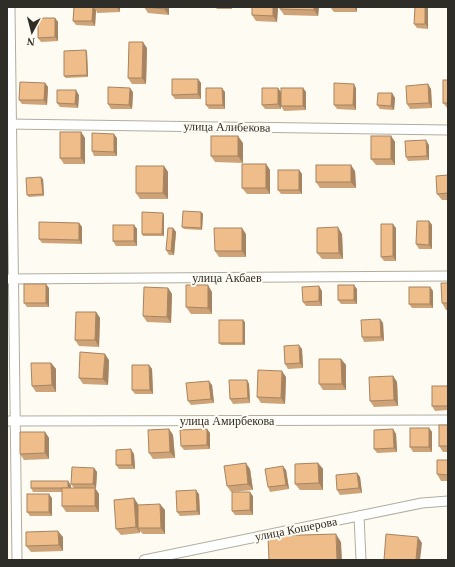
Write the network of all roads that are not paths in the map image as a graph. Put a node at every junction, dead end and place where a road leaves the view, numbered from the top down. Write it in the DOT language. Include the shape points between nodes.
graph roads {
  1 [pos="10,7"];
  2 [pos="9,124"];
  3 [pos="448,130"];
  4 [pos="448,276"];
  5 [pos="11,279"];
  6 [pos="448,420"];
  7 [pos="11,422"];
  8 [pos="448,501"];
  9 [pos="359,516"];
  10 [pos="186,555"];
  11 [pos="17,560"];
  12 [pos="144,560"];
  13 [pos="361,560"];
  1 -- 2 [label="street"];
  2 -- 3 [label="street, улица Алибекова"];
  2 -- 5 [label="street"];
  4 -- 5 [label="street, улица Акбаев"];
  5 -- 7 [label="street"];
  6 -- 7 [label="street, улица Амирбекова"];
  7 -- 11 [label="street"];
  8 -- 9 [label="street, улица Кошерова" via="422,503"];
  9 -- 10 [label="street, улица Кошерова"];
  9 -- 13 [label="street"];
  10 -- 12 [label="street, улица Кошерова"];
}
